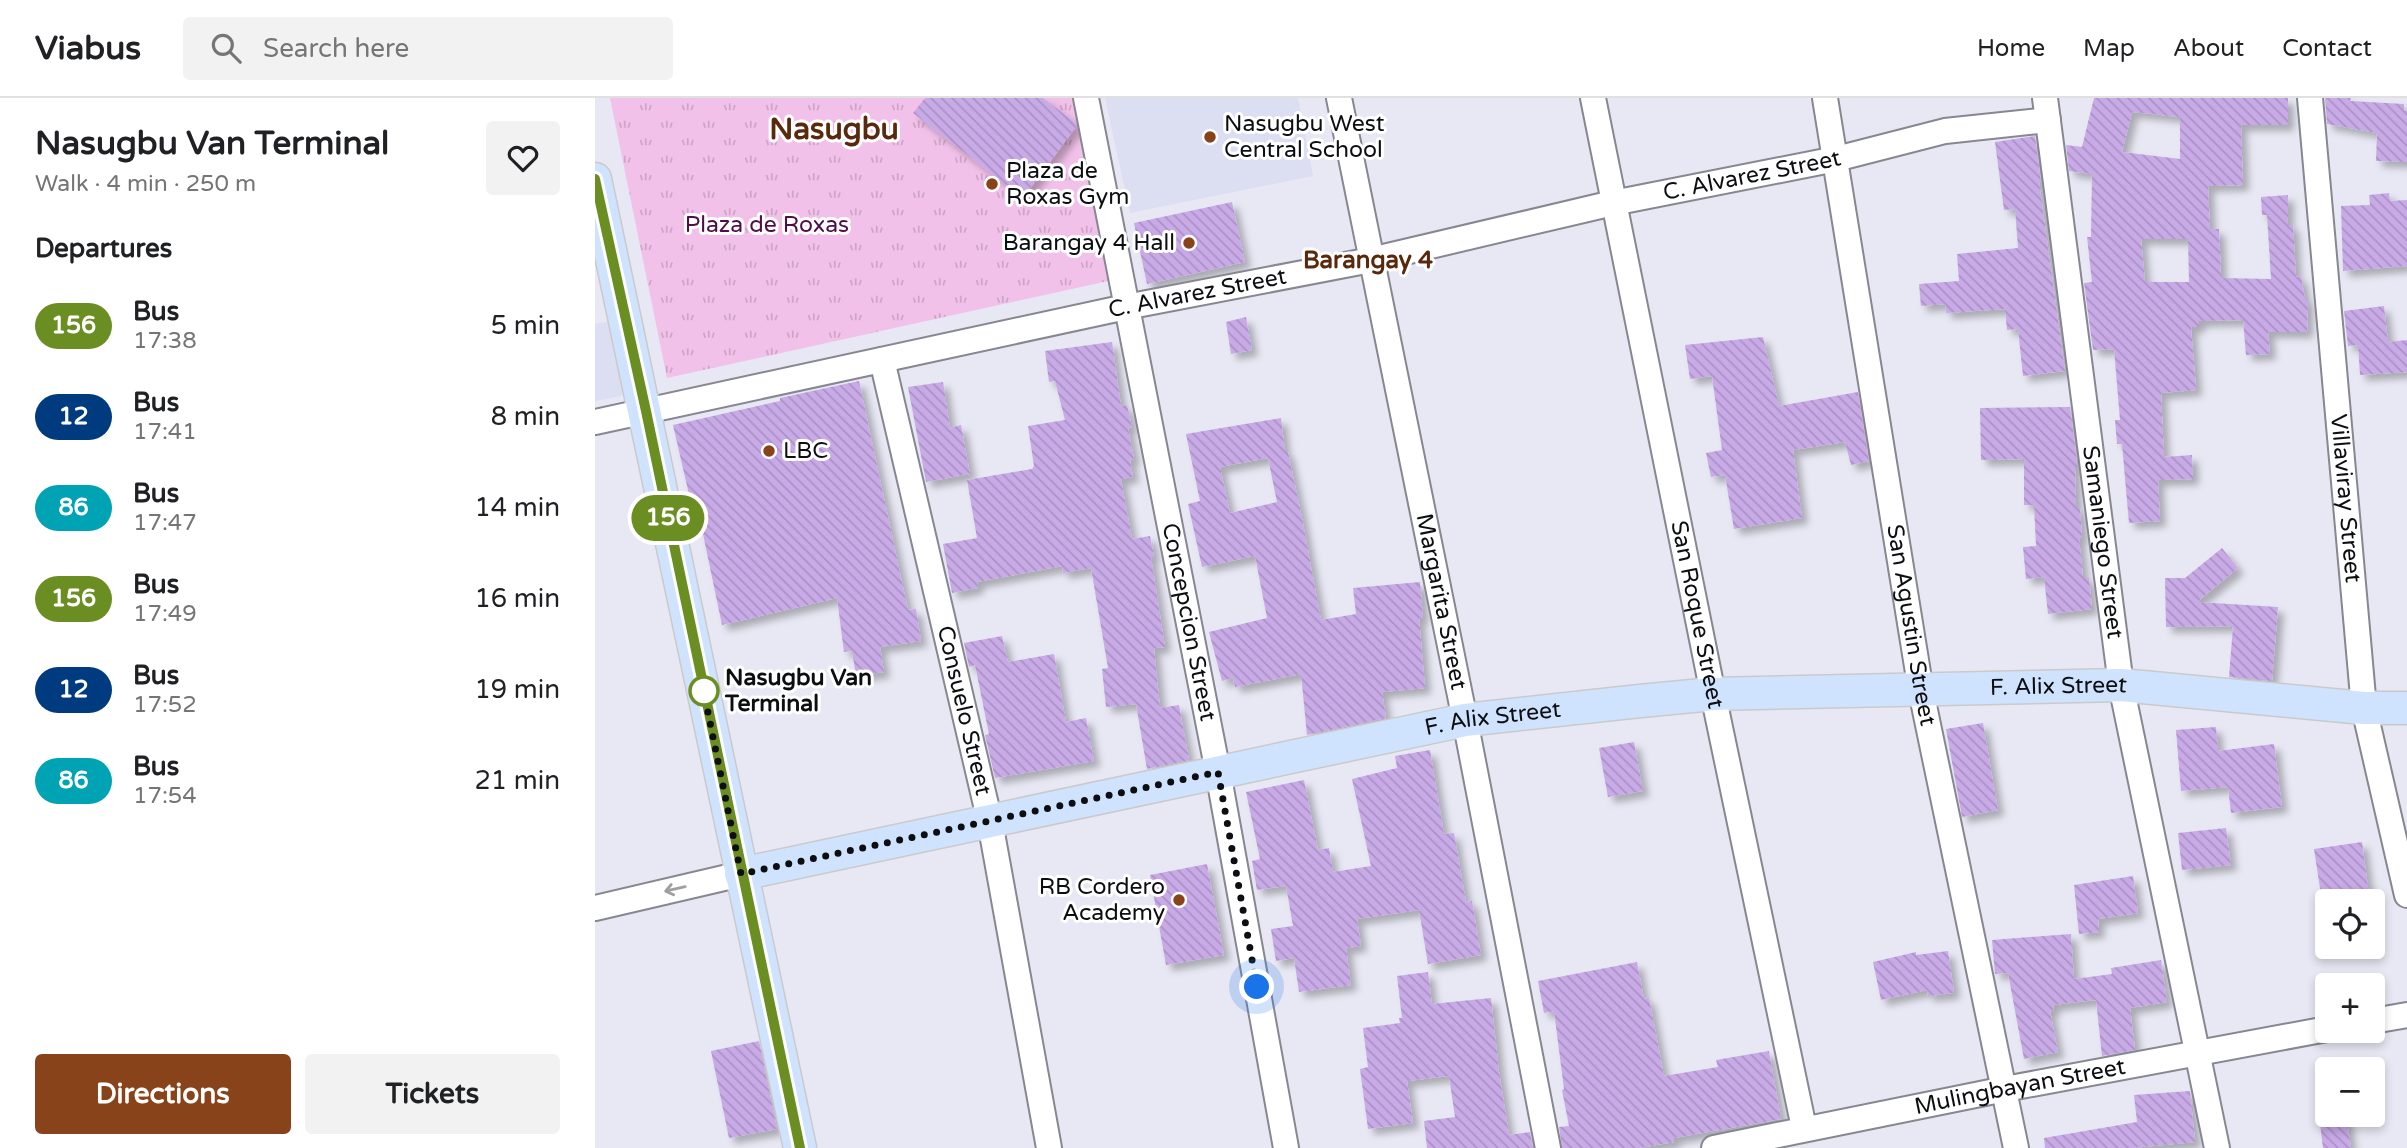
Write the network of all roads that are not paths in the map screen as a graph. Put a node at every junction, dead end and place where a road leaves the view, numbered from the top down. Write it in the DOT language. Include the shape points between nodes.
graph roads {
  1 [pos="1086,98"];
  2 [pos="1339,98"];
  3 [pos="1594,98"];
  4 [pos="1825,98"];
  5 [pos="2310,98"];
  6 [pos="2046,109"];
  7 [pos="1836,159"];
  8 [pos="595,179"];
  9 [pos="1613,203"];
  10 [pos="599,220"];
  11 [pos="1371,260"];
  12 [pos="1125,307"];
  13 [pos="882,360"];
  14 [pos="646,411"];
  15 [pos="595,422"];
  16 [pos="2121,685"];
  17 [pos="1921,691"];
  18 [pos="1713,694"];
  19 [pos="2364,708"];
  20 [pos="2407,708"];
  21 [pos="1465,720"];
  22 [pos="1218,772"];
  23 [pos="990,822"];
  24 [pos="741,874"];
  25 [pos="2407,895"];
  26 [pos="595,908"];
  27 [pos="2407,1015"];
  28 [pos="2385,1019"];
  29 [pos="2315,1031"];
  30 [pos="2198,1053"];
  31 [pos="2005,1089"];
  32 [pos="1804,1128"];
  33 [pos="800,1148"];
  34 [pos="1049,1148"];
  35 [pos="1286,1148"];
  36 [pos="1548,1148"];
  37 [pos="1714,1148"];
  38 [pos="2016,1148"];
  39 [pos="2217,1148"];
  1 -- 12 [label="street, Concepcion Street"];
  2 -- 11 [label="street, Margarita Street"];
  3 -- 9 [label="street, San Roque Street"];
  4 -- 7 [label="street, San Agustin Street"];
  5 -- 19 [label="street, Villaviray Street"];
  6 -- 7 [label="street, C. Alvarez Street"];
  6 -- 16 [label="street, Samaniego Street"];
  7 -- 9 [label="street, C. Alvarez Street"];
  7 -- 17 [label="street, San Agustin Street"];
  8 -- 10 [label="main road"];
  9 -- 11 [label="street, C. Alvarez Street"];
  9 -- 18 [label="street, San Roque Street"];
  10 -- 14 [label="main road"];
  11 -- 12 [label="street, C. Alvarez Street"];
  11 -- 21 [label="street, Margarita Street"];
  12 -- 13 [label="street, C. Alvarez Street"];
  12 -- 22 [label="street, Concepcion Street"];
  13 -- 14 [label="street, C. Alvarez Street"];
  13 -- 23 [label="street, Consuelo Street"];
  14 -- 15 [label="street, C. Alvarez Street"];
  14 -- 24 [label="main road"];
  16 -- 17 [label="main road, F. Alix Street"];
  16 -- 19 [label="main road, F. Alix Street"];
  16 -- 30 [label="street, Samaniego Street"];
  17 -- 18 [label="main road, F. Alix Street"];
  17 -- 31 [label="street, San Agustin Street"];
  18 -- 21 [label="main road, F. Alix Street"];
  18 -- 32 [label="street, San Roque Street"];
  19 -- 20 [label="main road, F. Alix Street"];
  19 -- 25 [label="street, Villaviray Street"];
  21 -- 22 [label="main road, F. Alix Street"];
  21 -- 36 [label="street, Margarita Street"];
  22 -- 23 [label="main road, F. Alix Street"];
  22 -- 35 [label="street, Concepcion Street"];
  23 -- 24 [label="main road, F. Alix Street"];
  23 -- 34 [label="street, Consuelo Street"];
  24 -- 26 [label="street, F. Alix Street, one-way"];
  24 -- 33 [label="main road"];
  27 -- 28 [label="street"];
  29 -- 30 [label="street, Mulingbayan Street"];
  30 -- 31 [label="street, Mulingbayan Street"];
  30 -- 39 [label="street, Samaniego Street"];
  31 -- 32 [label="street, Mulingbayan Street"];
  31 -- 38 [label="street, San Agustin Street"];
  32 -- 37 [label="street, Mulingbayan Street"];
}
